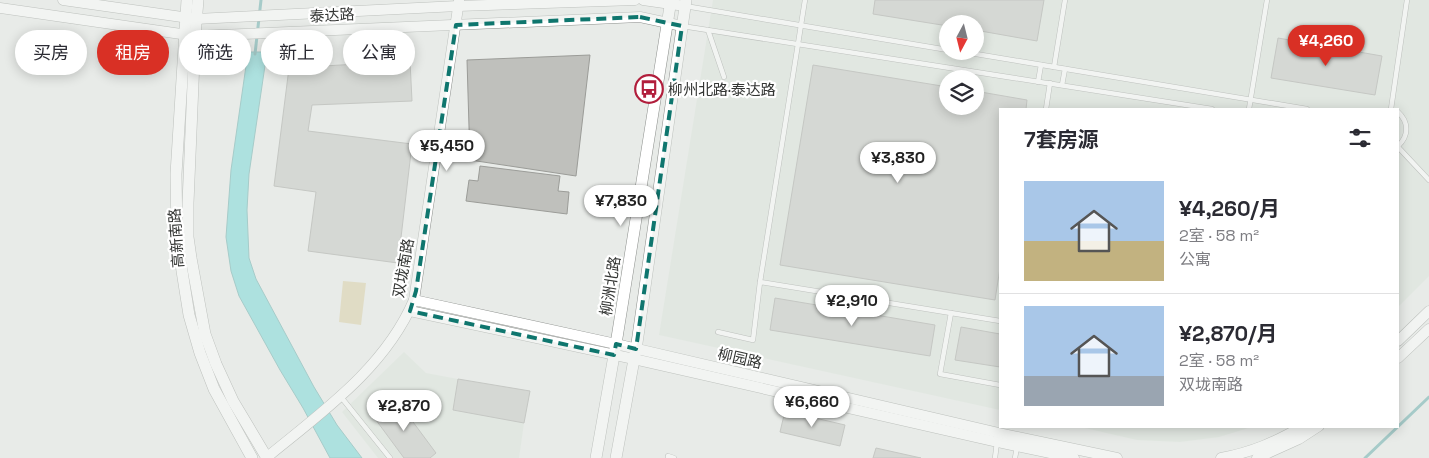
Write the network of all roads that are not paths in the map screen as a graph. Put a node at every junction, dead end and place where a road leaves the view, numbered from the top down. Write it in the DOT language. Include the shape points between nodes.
graph roads {
  1 [pos="63,0"];
  2 [pos="187,0"];
  3 [pos="198,0"];
  4 [pos="635,0"];
  5 [pos="643,0"];
  6 [pos="805,0"];
  7 [pos="1065,0"];
  8 [pos="1267,0"];
  9 [pos="1407,0"];
  10 [pos="670,2"];
  11 [pos="458,3"];
  12 [pos="686,3"];
  13 [pos="0,8"];
  14 [pos="191,18"];
  15 [pos="667,24"];
  16 [pos="456,25"];
  17 [pos="800,25"];
  18 [pos="682,26"];
  19 [pos="190,30"];
  20 [pos="708,30"];
  21 [pos="179,33"];
  22 [pos="251,34"];
  23 [pos="797,44"];
  24 [pos="939,48"];
  25 [pos="984,55"];
  26 [pos="1041,65"];
  27 [pos="1054,67"];
  28 [pos="1065,69"];
  29 [pos="186,75"];
  30 [pos="190,75"];
  31 [pos="724,77"];
  32 [pos="1038,82"];
  33 [pos="1050,83"];
  34 [pos="1062,86"];
  35 [pos="1250,99"];
  36 [pos="1046,108"];
  37 [pos="1205,108"];
  38 [pos="1248,108"];
  39 [pos="1301,108"];
  40 [pos="1391,108"];
  41 [pos="1399,113"];
  42 [pos="1399,145"];
  43 [pos="1399,147"];
  44 [pos="1429,180"];
  45 [pos="760,282"];
  46 [pos="414,300"];
  47 [pos="410,311"];
  48 [pos="1429,311"];
  49 [pos="951,313"];
  50 [pos="999,321"];
  51 [pos="1429,329"];
  52 [pos="718,332"];
  53 [pos="1399,339"];
  54 [pos="615,349"];
  55 [pos="635,354"];
  56 [pos="1399,357"];
  57 [pos="999,385"];
  58 [pos="338,398"];
  59 [pos="1298,428"];
  60 [pos="1316,428"];
  61 [pos="998,438"];
  62 [pos="1018,442"];
  63 [pos="252,458"];
  64 [pos="266,458"];
  65 [pos="390,458"];
  66 [pos="596,458"];
  67 [pos="616,458"];
  68 [pos="668,458"];
  69 [pos="674,458"];
  70 [pos="995,458"];
  71 [pos="1015,458"];
  72 [pos="1074,458"];
  73 [pos="1117,458"];
  74 [pos="1221,458"];
  75 [pos="1257,458"];
  1 -- 14 [label="street, 泰达路"];
  2 -- 14 [label="main road, 高新南路"];
  3 -- 14 [label="main road, 高新南路"];
  4 -- 11 [label="street, 泰达路"];
  5 -- 10 [label="street"];
  6 -- 17 [label="lane"];
  7 -- 27 [label="lane"];
  8 -- 35 [label="lane"];
  9 -- 40 [label="lane"];
  10 -- 12 [label="street"];
  10 -- 15 [label="main road, 柳洲北路"];
  11 -- 14 [label="street, 泰达路" via="274,16"];
  11 -- 16 [label="street, 双垅南路"];
  12 -- 17 [label="lane"];
  12 -- 18 [label="main road"];
  13 -- 21 [label="street, 泰达路"];
  14 -- 19 [label="main road, 高新南路"];
  15 -- 16 [label="street, 泰达路" via="640,17"];
  15 -- 18 [label="street, 泰达路"];
  15 -- 54 [label="main road, 柳洲北路"];
  16 -- 22 [label="street, 泰达路"];
  16 -- 46 [label="street, 双垅南路"];
  17 -- 23 [label="lane"];
  17 -- 24 [label="lane"];
  18 -- 20 [label="lane"];
  18 -- 55 [label="main road"];
  20 -- 23 [label="lane"];
  20 -- 31 [label="lane"];
  23 -- 32 [label="lane"];
  23 -- 45 [label="lane"];
  25 -- 26 [label="lane"];
  26 -- 27 [label="lane"];
  26 -- 32 [label="lane"];
  27 -- 28 [label="lane"];
  28 -- 34 [label="lane"];
  28 -- 35 [label="lane"];
  29 -- 63 [label="main road, 高新南路" via="176,181 177,235 189,315 214,388"];
  30 -- 64 [label="main road, 高新南路" via="188,237 205,334 233,401"];
  32 -- 33 [label="lane"];
  33 -- 34 [label="lane"];
  33 -- 36 [label="lane"];
  34 -- 37 [label="lane"];
  35 -- 38 [label="lane"];
  35 -- 39 [label="lane"];
  41 -- 42 [label="lane" via="1407,129"];
  43 -- 44 [label="lane"];
  45 -- 49 [label="lane"];
  45 -- 52 [label="lane" via="753,340"];
  46 -- 47 [label="street, 双垅南路"];
  46 -- 54 [label="street, 柳园路"];
  47 -- 54 [label="street, 柳园路"];
  47 -- 58 [label="street, 双垅南路" via="382,352"];
  48 -- 53 [label="street"];
  49 -- 50 [label="lane"];
  49 -- 57 [label="lane" via="940,374"];
  51 -- 56 [label="street"];
  54 -- 55 [label="street, 柳园路"];
  54 -- 66 [label="main road, 柳洲北路"];
  55 -- 61 [label="street, 柳园路"];
  55 -- 67 [label="main road"];
  58 -- 64 [label="street, 双垅南路"];
  58 -- 65 [label="lane"];
  59 -- 74 [label="street" via="1265,446"];
  60 -- 75 [label="street"];
  61 -- 62 [label="street, 柳园路"];
  61 -- 70 [label="lane"];
  62 -- 71 [label="lane"];
  62 -- 72 [label="street, 柳园路"];
  62 -- 73 [label="street, 柳园路"];
  68 -- 69 [label="lane"];
}
